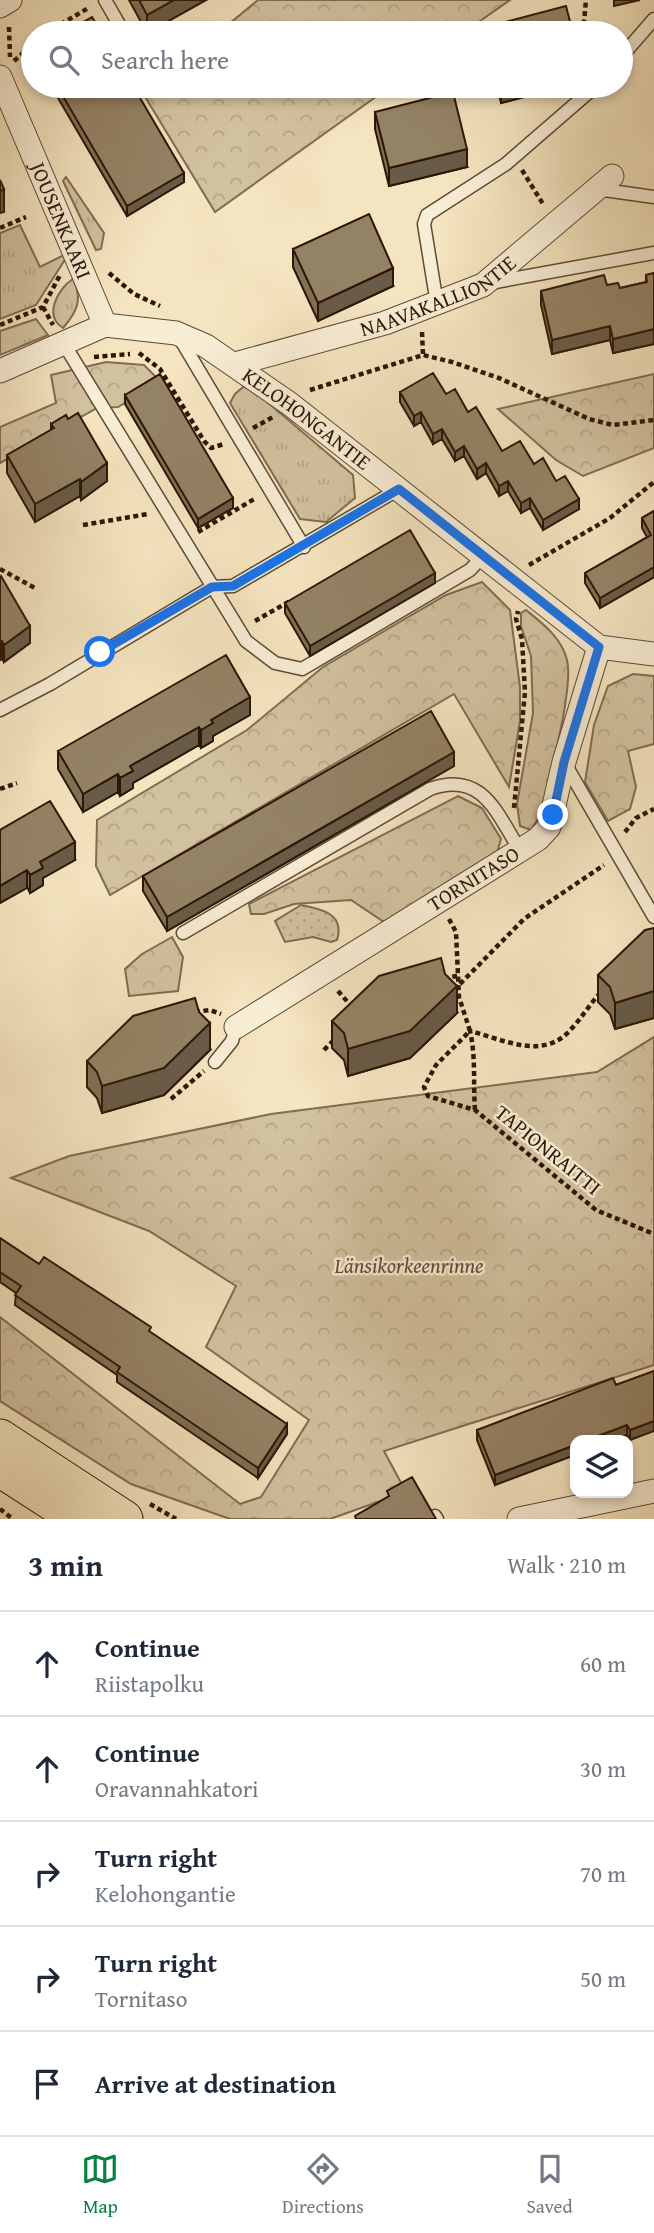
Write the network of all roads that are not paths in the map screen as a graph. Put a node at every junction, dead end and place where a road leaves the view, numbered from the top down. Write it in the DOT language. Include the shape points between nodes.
graph roads {
  1 [pos="99,3"];
  2 [pos="654,19"];
  3 [pos="114,21"];
  4 [pos="633,43"];
  5 [pos="5,71"];
  6 [pos="582,98"];
  7 [pos="605,182"];
  8 [pos="654,197"];
  9 [pos="654,253"];
  10 [pos="483,285"];
  11 [pos="437,304"];
  12 [pos="105,325"];
  13 [pos="176,333"];
  14 [pos="69,352"];
  15 [pos="236,364"];
  16 [pos="0,371"];
  17 [pos="399,489"];
  18 [pos="304,547"];
  19 [pos="483,556"];
  20 [pos="212,587"];
  21 [pos="599,647"];
  22 [pos="654,654"];
  23 [pos="0,710"];
  24 [pos="564,762"];
  25 [pos="516,844"];
  26 [pos="654,916"];
  27 [pos="183,933"];
  28 [pos="236,1027"];
  29 [pos="215,1062"];
  30 [pos="0,1438"];
  31 [pos="0,1468"];
  32 [pos="654,1491"];
  33 [pos="71,1509"];
  34 [pos="124,1519"];
  35 [pos="519,1519"];
  1 -- 3 [label="lane"];
  2 -- 4 [label="lane"];
  5 -- 12 [label="street, JOUSENKAARI"];
  6 -- 11 [label="lane" via="514,158 427,215 424,224"];
  7 -- 8 [label="lane"];
  7 -- 10 [label="street, NAAVAKALLIONTIE"];
  9 -- 10 [label="lane"];
  10 -- 11 [label="street, NAAVAKALLIONTIE"];
  11 -- 15 [label="street, NAAVAKALLIONTIE"];
  12 -- 13 [label="street, KELOHONGANTIE"];
  12 -- 14 [label="street"];
  13 -- 15 [label="street, KELOHONGANTIE"];
  13 -- 18 [label="lane"];
  14 -- 16 [label="street"];
  14 -- 20 [label="lane"];
  15 -- 17 [label="street, KELOHONGANTIE" via="295,398"];
  17 -- 18 [label="lane"];
  17 -- 19 [label="street, KELOHONGANTIE"];
  18 -- 20 [label="lane" via="233,586"];
  19 -- 20 [label="lane" via="470,570 302,669 275,663 246,641"];
  19 -- 21 [label="street, KELOHONGANTIE"];
  20 -- 23 [label="lane"];
  21 -- 22 [label="street"];
  21 -- 24 [label="street, TORNITASO"];
  24 -- 25 [label="street, TORNITASO" via="549,827"];
  24 -- 26 [label="lane"];
  25 -- 27 [label="lane" via="484,795 472,786 444,784"];
  25 -- 28 [label="street, TORNITASO" via="441,902"];
  28 -- 29 [label="lane" via="232,1041"];
  30 -- 33 [label="main road"];
  31 -- 33 [label="main road"];
  32 -- 35 [label="street"];
  33 -- 34 [label="main road"];
}
